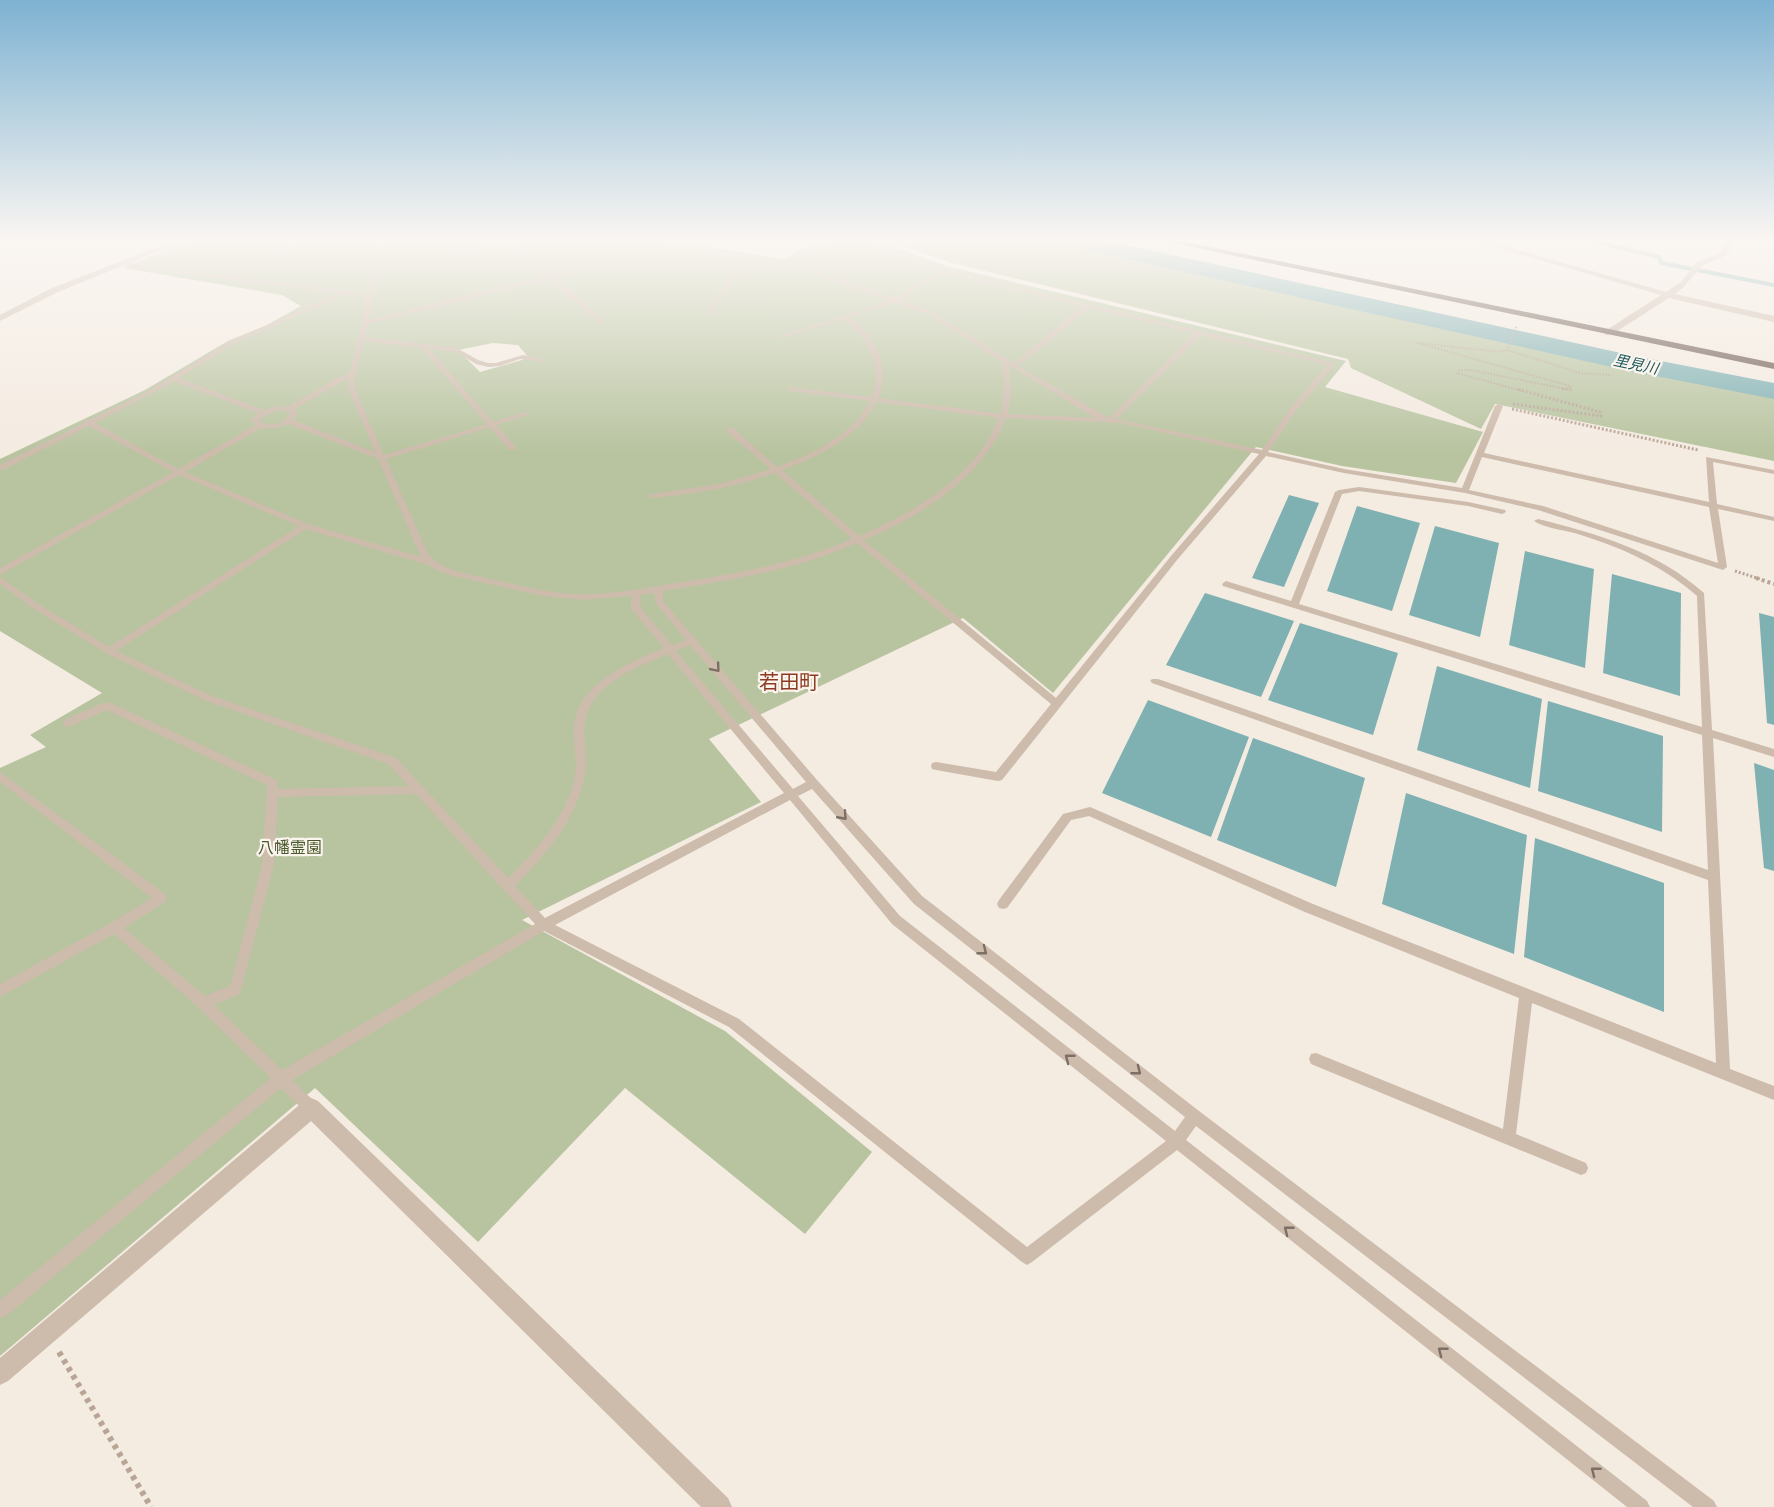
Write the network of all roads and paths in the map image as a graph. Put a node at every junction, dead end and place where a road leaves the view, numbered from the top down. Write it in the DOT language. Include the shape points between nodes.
graph roads {
  1 [pos="302,311"];
  2 [pos="367,311"];
  3 [pos="412,311"];
  4 [pos="590,311"];
  5 [pos="709,311"];
  6 [pos="862,311"];
  7 [pos="925,311"];
  8 [pos="1081,311"];
  9 [pos="1110,311"];
  10 [pos="1504,311"];
  11 [pos="1643,311"];
  12 [pos="1740,311"];
  13 [pos="707,314"];
  14 [pos="844,317"];
  15 [pos="1774,319"];
  16 [pos="602,322"];
  17 [pos="365,323"];
  18 [pos="1515,329"];
  19 [pos="1200,332"];
  20 [pos="1608,333"];
  21 [pos="780,337"];
  22 [pos="361,339"];
  23 [pos="423,346"];
  24 [pos="1507,350"];
  25 [pos="544,360"];
  26 [pos="1004,360"];
  27 [pos="1014,366"];
  28 [pos="1774,366"];
  29 [pos="352,372"];
  30 [pos="1610,375"];
  31 [pos="174,378"];
  32 [pos="789,389"];
  33 [pos="875,400"];
  34 [pos="1499,406"];
  35 [pos="289,409"];
  36 [pos="264,413"];
  37 [pos="526,414"];
  38 [pos="1003,416"];
  39 [pos="1108,420"];
  40 [pos="289,421"];
  41 [pos="87,422"];
  42 [pos="490,425"];
  43 [pos="260,426"];
  44 [pos="730,430"];
  45 [pos="512,448"];
  46 [pos="1263,454"];
  47 [pos="1480,454"];
  48 [pos="382,458"];
  49 [pos="1709,459"];
  50 [pos="0,468"];
  51 [pos="776,470"];
  52 [pos="178,472"];
  53 [pos="1774,472"];
  54 [pos="1465,490"];
  55 [pos="652,496"];
  56 [pos="1713,506"];
  57 [pos="1502,512"];
  58 [pos="1774,519"];
  59 [pos="1538,521"];
  60 [pos="305,526"];
  61 [pos="858,540"];
  62 [pos="429,562"];
  63 [pos="1723,567"];
  64 [pos="0,572"];
  65 [pos="0,580"];
  66 [pos="1226,584"];
  67 [pos="1774,584"];
  68 [pos="658,589"];
  69 [pos="634,592"];
  70 [pos="1294,605"];
  71 [pos="692,641"];
  72 [pos="670,649"];
  73 [pos="109,651"];
  74 [pos="1155,681"];
  75 [pos="1057,704"];
  76 [pos="68,723"];
  77 [pos="1707,733"];
  78 [pos="1774,753"];
  79 [pos="936,766"];
  80 [pos="0,776"];
  81 [pos="813,783"];
  82 [pos="418,790"];
  83 [pos="274,794"];
  84 [pos="791,794"];
  85 [pos="1714,877"];
  86 [pos="507,886"];
  87 [pos="1004,904"];
  88 [pos="544,925"];
  89 [pos="115,927"];
  90 [pos="0,992"];
  91 [pos="1526,995"];
  92 [pos="203,1003"];
  93 [pos="1316,1059"];
  94 [pos="1723,1073"];
  95 [pos="282,1078"];
  96 [pos="1774,1093"];
  97 [pos="311,1108"];
  98 [pos="1194,1116"];
  99 [pos="1509,1137"];
  100 [pos="1176,1142"];
  101 [pos="1581,1167"];
  102 [pos="0,1310"];
  103 [pos="48,1333"];
  104 [pos="0,1373"];
  105 [pos="151,1507"];
  106 [pos="719,1507"];
  107 [pos="1641,1507"];
  108 [pos="1708,1507"];
  1 -- 31 [label="lane" via="232,343"];
  2 -- 17 [label="lane"];
  3 -- 17 [label="lane"];
  4 -- 16 [label="lane"];
  5 -- 13 [label="lane"];
  6 -- 14 [label="lane"];
  7 -- 26 [label="lane"];
  8 -- 27 [label="lane"];
  9 -- 19 [label="lane"];
  10 -- 20 [label="highway"];
  11 -- 20 [label="street"];
  12 -- 15 [label="street"];
  14 -- 21 [label="lane"];
  14 -- 33 [label="lane" via="861,329 875,351 880,385"];
  17 -- 22 [label="lane"];
  18 -- 24 [label="path"];
  19 -- 39 [label="lane"];
  19 -- 46 [label="lane" via="1332,364"];
  20 -- 28 [label="highway"];
  22 -- 23 [label="lane"];
  22 -- 29 [label="lane"];
  23 -- 25 [label="lane" via="457,350 489,366 519,357"];
  23 -- 42 [label="lane"];
  24 -- 30 [label="path" via="1580,373"];
  24 -- 34 [label="path" via="1491,352 1418,343 1570,386 1571,390 1566,390 1471,370 1456,373 1600,412 1601,416 1502,402"];
  26 -- 27 [label="lane"];
  26 -- 38 [label="lane" via="1009,391"];
  27 -- 39 [label="lane"];
  29 -- 35 [label="lane"];
  29 -- 48 [label="lane" via="352,390"];
  31 -- 36 [label="lane"];
  31 -- 41 [label="lane"];
  32 -- 33 [label="lane"];
  33 -- 38 [label="lane"];
  33 -- 51 [label="lane" via="858,423 831,444"];
  34 -- 47 [label="lane"];
  34 -- 49 [label="path" via="1710,453"];
  35 -- 36 [label="lane"];
  35 -- 40 [label="lane" via="295,415"];
  36 -- 43 [label="lane" via="255,420"];
  37 -- 42 [label="lane"];
  38 -- 39 [label="lane"];
  38 -- 61 [label="lane" via="994,438 964,475 914,512"];
  39 -- 46 [label="lane"];
  40 -- 43 [label="lane" via="272,427"];
  40 -- 48 [label="lane"];
  41 -- 50 [label="lane"];
  41 -- 52 [label="lane"];
  42 -- 45 [label="lane"];
  42 -- 48 [label="lane"];
  43 -- 52 [label="lane"];
  44 -- 51 [label="lane"];
  46 -- 54 [label="lane"];
  46 -- 75 [label="lane" via="1173,558"];
  47 -- 54 [label="lane"];
  47 -- 56 [label="lane"];
  48 -- 62 [label="lane"];
  49 -- 53 [label="lane"];
  49 -- 56 [label="lane"];
  51 -- 55 [label="lane" via="713,488"];
  51 -- 61 [label="lane"];
  52 -- 60 [label="lane"];
  52 -- 64 [label="lane"];
  54 -- 63 [label="lane" via="1540,508"];
  56 -- 58 [label="lane"];
  56 -- 63 [label="lane"];
  57 -- 70 [label="lane" via="1359,489 1340,492"];
  59 -- 77 [label="lane" via="1656,563 1677,574 1701,595"];
  60 -- 62 [label="lane"];
  60 -- 73 [label="lane"];
  61 -- 68 [label="lane" via="761,571"];
  61 -- 75 [label="lane"];
  62 -- 69 [label="lane" via="553,595 581,597"];
  63 -- 67 [label="path"];
  65 -- 73 [label="lane"];
  66 -- 70 [label="lane"];
  68 -- 69 [label="lane"];
  68 -- 71 [label="lane" via="659,602"];
  69 -- 72 [label="lane" via="636,609"];
  70 -- 77 [label="lane"];
  71 -- 72 [label="lane"];
  71 -- 81 [label="lane, one-way"];
  72 -- 84 [label="lane"];
  72 -- 86 [label="lane" via="623,672 585,707 579,725 576,788 548,839"];
  73 -- 82 [label="lane" via="208,698 392,761"];
  74 -- 85 [label="lane"];
  75 -- 79 [label="lane" via="998,777"];
  76 -- 83 [label="lane" via="107,706 273,783"];
  77 -- 78 [label="lane"];
  77 -- 85 [label="lane"];
  80 -- 89 [label="lane" via="161,898"];
  81 -- 84 [label="lane"];
  81 -- 98 [label="lane, one-way" via="918,900"];
  82 -- 83 [label="lane"];
  82 -- 86 [label="lane"];
  83 -- 92 [label="lane" via="268,865 236,990"];
  84 -- 88 [label="lane"];
  100 -- 84 [label="lane, one-way" via="896,920"];
  85 -- 94 [label="lane"];
  86 -- 88 [label="lane"];
  87 -- 91 [label="lane" via="1067,817 1090,811 1309,908"];
  88 -- 95 [label="lane"];
  88 -- 100 [label="lane" via="734,1023 1027,1257"];
  89 -- 90 [label="lane"];
  89 -- 92 [label="lane"];
  91 -- 94 [label="lane"];
  91 -- 99 [label="lane"];
  92 -- 95 [label="lane"];
  93 -- 99 [label="lane"];
  94 -- 96 [label="lane"];
  95 -- 97 [label="lane"];
  95 -- 102 [label="lane"];
  97 -- 103 [label="street"];
  97 -- 106 [label="street"];
  98 -- 100 [label="lane"];
  98 -- 108 [label="lane"];
  99 -- 101 [label="lane"];
  107 -- 100 [label="lane, one-way"];
  103 -- 104 [label="street"];
  103 -- 105 [label="path"];
}
